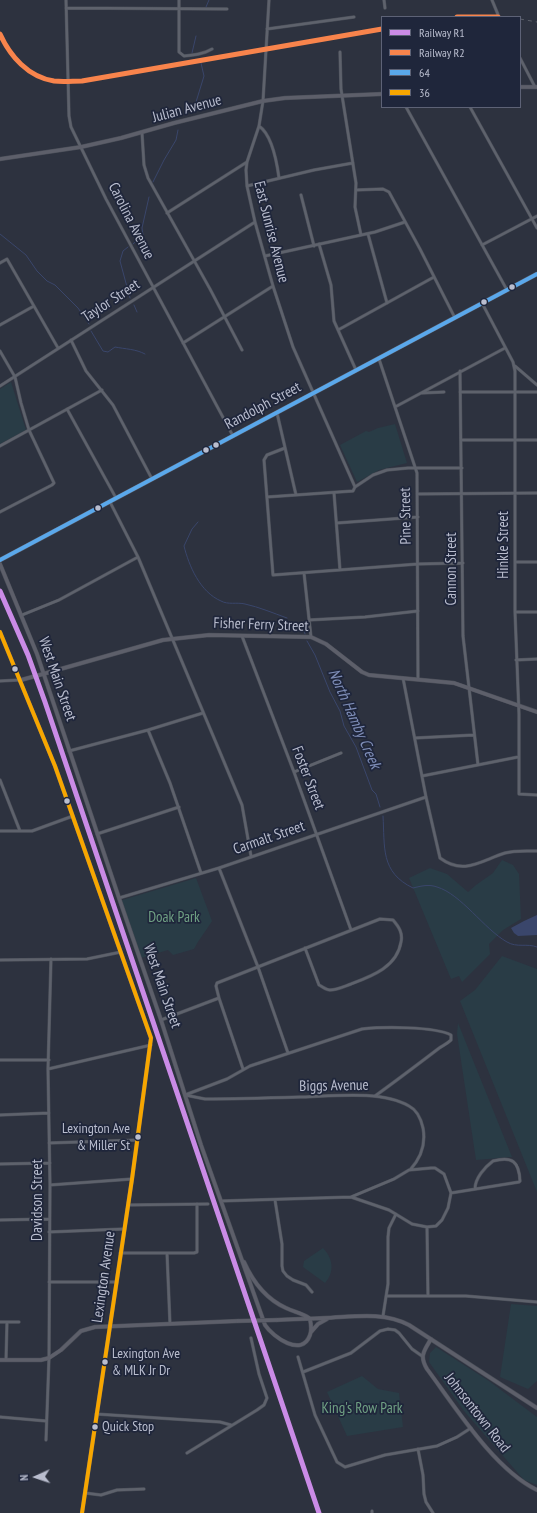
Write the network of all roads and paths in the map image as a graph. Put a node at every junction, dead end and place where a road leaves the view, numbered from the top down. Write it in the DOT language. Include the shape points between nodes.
graph roads {
  1 [pos="66,0"];
  2 [pos="179,0"];
  3 [pos="269,0"];
  4 [pos="384,0"];
  5 [pos="492,0"];
  6 [pos="66,8"];
  7 [pos="385,8"];
  8 [pos="227,9"];
  9 [pos="179,10"];
  10 [pos="498,16"];
  11 [pos="354,17"];
  12 [pos="267,30"];
  13 [pos="212,49"];
  14 [pos="340,52"];
  15 [pos="521,60"];
  16 [pos="521,87"];
  17 [pos="536,88"];
  18 [pos="381,94"];
  19 [pos="343,96"];
  20 [pos="263,101"];
  21 [pos="407,108"];
  22 [pos="471,108"];
  23 [pos="259,126"];
  24 [pos="142,133"];
  25 [pos="81,147"];
  26 [pos="0,159"];
  27 [pos="247,162"];
  28 [pos="353,163"];
  29 [pos="279,178"];
  30 [pos="247,186"];
  31 [pos="356,190"];
  32 [pos="301,195"];
  33 [pos="167,213"];
  34 [pos="537,216"];
  35 [pos="532,219"];
  36 [pos="255,222"];
  37 [pos="405,222"];
  38 [pos="537,228"];
  39 [pos="368,234"];
  40 [pos="361,235"];
  41 [pos="320,244"];
  42 [pos="482,245"];
  43 [pos="314,246"];
  44 [pos="265,256"];
  45 [pos="194,261"];
  46 [pos="0,263"];
  47 [pos="537,274"];
  48 [pos="434,277"];
  49 [pos="273,286"];
  50 [pos="153,287"];
  51 [pos="507,290"];
  52 [pos="387,303"];
  53 [pos="482,303"];
  54 [pos="34,306"];
  55 [pos="225,317"];
  56 [pos="455,318"];
  57 [pos="0,325"];
  58 [pos="338,330"];
  59 [pos="71,340"];
  60 [pos="183,344"];
  61 [pos="58,348"];
  62 [pos="505,348"];
  63 [pos="242,350"];
  64 [pos="0,351"];
  65 [pos="379,358"];
  66 [pos="514,366"];
  67 [pos="356,370"];
  68 [pos="460,371"];
  69 [pos="16,377"];
  70 [pos="537,385"];
  71 [pos="0,386"];
  72 [pos="102,390"];
  73 [pos="314,392"];
  74 [pos="444,392"];
  75 [pos="460,392"];
  76 [pos="515,392"];
  77 [pos="537,392"];
  78 [pos="421,393"];
  79 [pos="395,407"];
  80 [pos="67,409"];
  81 [pos="277,413"];
  82 [pos="29,430"];
  83 [pos="233,436"];
  84 [pos="461,440"];
  85 [pos="515,440"];
  86 [pos="537,440"];
  87 [pos="0,446"];
  88 [pos="284,448"];
  89 [pos="416,468"];
  90 [pos="462,468"];
  91 [pos="152,479"];
  92 [pos="355,487"];
  93 [pos="334,493"];
  94 [pos="463,493"];
  95 [pos="537,493"];
  96 [pos="417,494"];
  97 [pos="515,494"];
  98 [pos="296,495"];
  99 [pos="267,497"];
  100 [pos="116,498"];
  101 [pos="110,502"];
  102 [pos="0,512"];
  103 [pos="418,517"];
  104 [pos="336,523"];
  105 [pos="138,557"];
  106 [pos="0,560"];
  107 [pos="515,562"];
  108 [pos="537,562"];
  109 [pos="463,563"];
  110 [pos="0,564"];
  111 [pos="418,564"];
  112 [pos="340,570"];
  113 [pos="304,573"];
  114 [pos="418,611"];
  115 [pos="515,612"];
  116 [pos="537,612"];
  117 [pos="22,615"];
  118 [pos="309,620"];
  119 [pos="0,632"];
  120 [pos="242,636"];
  121 [pos="311,637"];
  122 [pos="1,638"];
  123 [pos="173,638"];
  124 [pos="537,659"];
  125 [pos="516,660"];
  126 [pos="44,674"];
  127 [pos="403,678"];
  128 [pos="418,679"];
  129 [pos="20,680"];
  130 [pos="0,681"];
  131 [pos="469,687"];
  132 [pos="518,705"];
  133 [pos="537,712"];
  134 [pos="203,713"];
  135 [pos="148,730"];
  136 [pos="474,735"];
  137 [pos="415,738"];
  138 [pos="69,751"];
  139 [pos="341,753"];
  140 [pos="518,757"];
  141 [pos="478,765"];
  142 [pos="294,772"];
  143 [pos="422,776"];
  144 [pos="0,780"];
  145 [pos="537,795"];
  146 [pos="426,797"];
  147 [pos="179,807"];
  148 [pos="73,816"];
  149 [pos="0,831"];
  150 [pos="20,831"];
  151 [pos="317,833"];
  152 [pos="97,834"];
  153 [pos="537,851"];
  154 [pos="251,856"];
  155 [pos="219,868"];
  156 [pos="201,873"];
  157 [pos="119,898"];
  158 [pos="352,930"];
  159 [pos="305,948"];
  160 [pos="121,952"];
  161 [pos="51,959"];
  162 [pos="0,960"];
  163 [pos="258,967"];
  164 [pos="219,998"];
  165 [pos="162,1020"];
  166 [pos="151,1045"];
  167 [pos="288,1053"];
  168 [pos="0,1060"];
  169 [pos="49,1060"];
  170 [pos="48,1069"];
  171 [pos="243,1069"];
  172 [pos="185,1095"];
  173 [pos="375,1096"];
  174 [pos="49,1113"];
  175 [pos="0,1115"];
  176 [pos="138,1140"];
  177 [pos="49,1143"];
  178 [pos="50,1163"];
  179 [pos="0,1164"];
  180 [pos="409,1170"];
  181 [pos="132,1180"];
  182 [pos="50,1185"];
  183 [pos="475,1189"];
  184 [pos="451,1193"];
  185 [pos="350,1197"];
  186 [pos="275,1200"];
  187 [pos="221,1201"];
  188 [pos="197,1204"];
  189 [pos="208,1204"];
  190 [pos="128,1205"];
  191 [pos="396,1214"];
  192 [pos="50,1219"];
  193 [pos="0,1220"];
  194 [pos="427,1227"];
  195 [pos="124,1229"];
  196 [pos="49,1232"];
  197 [pos="234,1237"];
  198 [pos="120,1253"];
  199 [pos="167,1253"];
  200 [pos="49,1282"];
  201 [pos="116,1282"];
  202 [pos="312,1292"];
  203 [pos="386,1296"];
  204 [pos="428,1296"];
  205 [pos="537,1302"];
  206 [pos="384,1316"];
  207 [pos="330,1318"];
  208 [pos="310,1319"];
  209 [pos="0,1322"];
  210 [pos="7,1322"];
  211 [pos="19,1322"];
  212 [pos="170,1324"];
  213 [pos="109,1327"];
  214 [pos="311,1332"];
  215 [pos="251,1338"];
  216 [pos="431,1339"];
  217 [pos="422,1356"];
  218 [pos="298,1357"];
  219 [pos="49,1358"];
  220 [pos="0,1360"];
  221 [pos="6,1360"];
  222 [pos="303,1372"];
  223 [pos="537,1408"];
  224 [pos="96,1414"];
  225 [pos="0,1417"];
  226 [pos="46,1421"];
  227 [pos="232,1425"];
  228 [pos="471,1428"];
  229 [pos="46,1440"];
  230 [pos="418,1449"];
  231 [pos="187,1453"];
  232 [pos="144,1489"];
  233 [pos="537,1490"];
  234 [pos="84,1493"];
  235 [pos="82,1513"];
  236 [pos="433,1513"];
  1 -- 6 [label="street, Carolina Avenue"];
  2 -- 9 [label="street"];
  3 -- 12 [label="street, East Sunrise Avenue"];
  4 -- 7 [label="street"];
  5 -- 10 [label="street"];
  6 -- 9 [label="street"];
  6 -- 25 [label="street, Carolina Avenue" via="69,116"];
  8 -- 9 [label="street"];
  9 -- 13 [label="street" via="180,52 184,56"];
  11 -- 12 [label="street"];
  12 -- 20 [label="street, East Sunrise Avenue"];
  14 -- 19 [label="street"];
  15 -- 17 [label="street"];
  16 -- 17 [label="street"];
  18 -- 19 [label="street, Julian Avenue"];
  19 -- 20 [label="street, Julian Avenue"];
  19 -- 28 [label="street"];
  20 -- 23 [label="street, East Sunrise Avenue"];
  20 -- 24 [label="street, Julian Avenue"];
  21 -- 42 [label="street"];
  22 -- 35 [label="street"];
  23 -- 27 [label="street, East Sunrise Avenue"];
  23 -- 29 [label="street" via="266,132"];
  24 -- 25 [label="street, Julian Avenue"];
  24 -- 33 [label="street" via="146,173"];
  25 -- 26 [label="street, Julian Avenue"];
  25 -- 50 [label="street, Carolina Avenue"];
  27 -- 30 [label="street, East Sunrise Avenue"];
  27 -- 33 [label="street"];
  28 -- 29 [label="street"];
  28 -- 31 [label="street"];
  29 -- 30 [label="street"];
  30 -- 36 [label="street, East Sunrise Avenue"];
  31 -- 37 [label="street" via="387,191"];
  31 -- 40 [label="street" via="355,206"];
  32 -- 43 [label="street"];
  33 -- 45 [label="street"];
  34 -- 35 [label="street"];
  35 -- 38 [label="street"];
  35 -- 42 [label="street"];
  36 -- 44 [label="street, East Sunrise Avenue"];
  36 -- 45 [label="street, Taylor Street"];
  37 -- 39 [label="street"];
  37 -- 48 [label="street"];
  39 -- 40 [label="street"];
  39 -- 52 [label="street"];
  40 -- 41 [label="street"];
  41 -- 43 [label="street"];
  41 -- 58 [label="street" via="331,285 332,315"];
  42 -- 51 [label="street"];
  43 -- 44 [label="street"];
  44 -- 49 [label="street, East Sunrise Avenue"];
  45 -- 50 [label="street, Taylor Street"];
  45 -- 55 [label="street"];
  46 -- 54 [label="street" via="7,259"];
  47 -- 51 [label="main road, Randolph Street"];
  48 -- 52 [label="street"];
  48 -- 56 [label="street"];
  49 -- 55 [label="street"];
  49 -- 73 [label="street, East Sunrise Avenue" via="293,347"];
  50 -- 59 [label="street, Taylor Street"];
  50 -- 60 [label="street, Carolina Avenue"];
  51 -- 53 [label="main road, Randolph Street"];
  52 -- 58 [label="street"];
  53 -- 56 [label="main road, Randolph Street"];
  53 -- 62 [label="street, Hinkle Street"];
  54 -- 57 [label="street"];
  54 -- 61 [label="street"];
  55 -- 60 [label="street"];
  55 -- 63 [label="street"];
  56 -- 65 [label="main road, Randolph Street"];
  58 -- 67 [label="street"];
  59 -- 61 [label="street, Taylor Street"];
  59 -- 72 [label="street" via="86,371"];
  60 -- 83 [label="street, Carolina Avenue"];
  61 -- 69 [label="street, Taylor Street"];
  62 -- 66 [label="street, Hinkle Street"];
  62 -- 68 [label="street"];
  64 -- 69 [label="street"];
  65 -- 67 [label="main road, Randolph Street"];
  65 -- 79 [label="street, Pine Street"];
  66 -- 70 [label="street"];
  66 -- 76 [label="street, Hinkle Street"];
  67 -- 73 [label="main road, Randolph Street"];
  68 -- 75 [label="street, Cannon Street"];
  68 -- 78 [label="street"];
  69 -- 71 [label="street, Taylor Street"];
  69 -- 82 [label="street"];
  72 -- 80 [label="street"];
  72 -- 91 [label="street" via="113,405"];
  73 -- 81 [label="main road, Randolph Street"];
  73 -- 92 [label="street, East Sunrise Avenue"];
  74 -- 78 [label="street"];
  75 -- 76 [label="street"];
  75 -- 84 [label="street, Cannon Street"];
  76 -- 77 [label="street"];
  76 -- 85 [label="street, Hinkle Street"];
  78 -- 79 [label="street"];
  79 -- 89 [label="street, Pine Street"];
  80 -- 82 [label="street"];
  80 -- 100 [label="street"];
  81 -- 83 [label="main road, Randolph Street"];
  81 -- 88 [label="street"];
  82 -- 87 [label="street"];
  82 -- 102 [label="street" via="54,483"];
  83 -- 91 [label="main road, Randolph Street"];
  84 -- 85 [label="street"];
  84 -- 90 [label="street, Cannon Street"];
  85 -- 86 [label="street"];
  85 -- 97 [label="street, Hinkle Street"];
  88 -- 98 [label="street"];
  88 -- 99 [label="street" via="265,457"];
  89 -- 90 [label="street"];
  89 -- 92 [label="street" via="382,471"];
  89 -- 96 [label="street, Pine Street"];
  90 -- 94 [label="street, Cannon Street"];
  91 -- 100 [label="main road, Randolph Street"];
  92 -- 93 [label="street" via="353,491"];
  93 -- 98 [label="street"];
  93 -- 104 [label="street"];
  94 -- 96 [label="street"];
  94 -- 97 [label="street"];
  94 -- 109 [label="street, Cannon Street"];
  95 -- 97 [label="street"];
  96 -- 103 [label="street, Pine Street"];
  97 -- 107 [label="street, Hinkle Street"];
  98 -- 99 [label="street"];
  99 -- 113 [label="street" via="273,575"];
  100 -- 101 [label="main road, Randolph Street"];
  101 -- 105 [label="street"];
  101 -- 106 [label="main road, Randolph Street"];
  103 -- 104 [label="street"];
  103 -- 111 [label="street, Pine Street"];
  104 -- 112 [label="street"];
  105 -- 117 [label="street" via="59,600"];
  105 -- 123 [label="street"];
  107 -- 108 [label="street"];
  107 -- 115 [label="street, Hinkle Street"];
  109 -- 111 [label="street"];
  109 -- 131 [label="street, Cannon Street" via="463,636"];
  110 -- 117 [label="street, West Main Street"];
  111 -- 112 [label="street"];
  111 -- 114 [label="street, Pine Street"];
  112 -- 113 [label="street"];
  113 -- 118 [label="street"];
  114 -- 118 [label="street"];
  114 -- 128 [label="street, Pine Street"];
  115 -- 116 [label="street"];
  115 -- 125 [label="street, Hinkle Street"];
  117 -- 126 [label="street, West Main Street"];
  118 -- 121 [label="street"];
  119 -- 122 [label="street, West Main Street"];
  120 -- 121 [label="street, Fisher Ferry Street"];
  120 -- 123 [label="street, Fisher Ferry Street"];
  120 -- 142 [label="street, Foster Street"];
  121 -- 127 [label="street, Fisher Ferry Street" via="326,644 366,674"];
  122 -- 129 [label="street, West Main Street"];
  123 -- 126 [label="street, Fisher Ferry Street"];
  123 -- 134 [label="street"];
  124 -- 125 [label="street"];
  125 -- 132 [label="street, Hinkle Street"];
  126 -- 129 [label="street, Fisher Ferry Street"];
  126 -- 138 [label="street, West Main Street"];
  127 -- 128 [label="street, Fisher Ferry Street"];
  127 -- 137 [label="street"];
  128 -- 131 [label="street, Fisher Ferry Street"];
  129 -- 130 [label="street"];
  129 -- 148 [label="street, West Main Street"];
  131 -- 132 [label="street, Fisher Ferry Street"];
  131 -- 136 [label="street, Cannon Street"];
  132 -- 133 [label="street, Fisher Ferry Street"];
  132 -- 140 [label="street, Hinkle Street"];
  134 -- 135 [label="street"];
  134 -- 154 [label="street" via="242,805"];
  135 -- 138 [label="street"];
  135 -- 147 [label="street"];
  136 -- 137 [label="street"];
  136 -- 141 [label="street, Cannon Street"];
  137 -- 143 [label="street"];
  138 -- 152 [label="street, West Main Street"];
  139 -- 142 [label="street"];
  140 -- 141 [label="street"];
  140 -- 145 [label="street, Hinkle Street" via="519,794"];
  141 -- 143 [label="street"];
  142 -- 151 [label="street, Foster Street"];
  143 -- 146 [label="street"];
  144 -- 150 [label="street"];
  146 -- 151 [label="street, Carmalt Street"];
  146 -- 153 [label="street" via="442,860 467,866 506,852"];
  147 -- 152 [label="street"];
  147 -- 156 [label="street"];
  148 -- 150 [label="street" via="32,831"];
  148 -- 160 [label="street, West Main Street"];
  149 -- 150 [label="street"];
  151 -- 154 [label="street, Carmalt Street"];
  151 -- 158 [label="street, Foster Street"];
  152 -- 157 [label="street, West Main Street"];
  154 -- 155 [label="street, Carmalt Street"];
  155 -- 156 [label="street, Carmalt Street"];
  155 -- 163 [label="street"];
  156 -- 157 [label="street, Carmalt Street"];
  157 -- 165 [label="street, West Main Street"];
  158 -- 159 [label="street"];
  158 -- 159 [label="street" via="380,919 392,920 401,930 402,938 392,963 374,974 330,990 324,989 319,985"];
  159 -- 163 [label="street"];
  160 -- 161 [label="street" via="87,959"];
  160 -- 166 [label="street, West Main Street" via="147,1023"];
  161 -- 162 [label="street"];
  161 -- 169 [label="street, Davidson Street"];
  163 -- 164 [label="street" via="217,983"];
  163 -- 167 [label="street"];
  164 -- 165 [label="street"];
  164 -- 171 [label="street"];
  165 -- 172 [label="street, West Main Street"];
  166 -- 170 [label="street"];
  166 -- 176 [label="street, Lexington Avenue"];
  167 -- 171 [label="street"];
  167 -- 173 [label="street" via="362,1029 380,1027 439,1031 451,1036 451,1040"];
  168 -- 169 [label="street"];
  169 -- 170 [label="street, Davidson Street"];
  170 -- 174 [label="street, Davidson Street"];
  171 -- 172 [label="street" via="227,1079"];
  172 -- 173 [label="street, Biggs Avenue" via="205,1099"];
  172 -- 187 [label="street, West Main Street"];
  173 -- 180 [label="street, Biggs Avenue" via="403,1103 419,1117 424,1141 420,1156"];
  174 -- 175 [label="street"];
  174 -- 177 [label="street, Davidson Street"];
  176 -- 177 [label="street"];
  176 -- 181 [label="street, Lexington Avenue"];
  177 -- 178 [label="street, Davidson Street"];
  178 -- 179 [label="street"];
  178 -- 182 [label="street, Davidson Street"];
  180 -- 184 [label="street" via="431,1168 440,1171"];
  180 -- 185 [label="street"];
  181 -- 182 [label="street"];
  181 -- 190 [label="street, Lexington Avenue"];
  182 -- 192 [label="street, Davidson Street"];
  183 -- 183 [label="street" via="519,1182 516,1163 510,1160 493,1161 479,1176"];
  183 -- 184 [label="street"];
  184 -- 194 [label="street" via="442,1220 436,1226"];
  185 -- 186 [label="street"];
  185 -- 191 [label="street"];
  186 -- 187 [label="street"];
  186 -- 202 [label="street" via="282,1244 283,1271 292,1280 306,1285"];
  187 -- 197 [label="street, West Main Street"];
  188 -- 189 [label="street"];
  188 -- 190 [label="street"];
  188 -- 199 [label="street" via="197,1252"];
  190 -- 195 [label="street, Lexington Avenue"];
  191 -- 194 [label="street" via="412,1224"];
  191 -- 203 [label="street" via="389,1228"];
  192 -- 193 [label="street"];
  192 -- 196 [label="street, Davidson Street"];
  194 -- 204 [label="street"];
  195 -- 196 [label="street"];
  195 -- 198 [label="street, Lexington Avenue"];
  196 -- 200 [label="street, Davidson Street"];
  197 -- 208 [label="street" via="248,1270 260,1288 280,1305"];
  197 -- 214 [label="street, West Main Street" via="268,1330 282,1341 297,1345 305,1342"];
  198 -- 199 [label="street"];
  198 -- 201 [label="street, Lexington Avenue"];
  199 -- 212 [label="street"];
  200 -- 201 [label="street"];
  200 -- 219 [label="street, Davidson Street"];
  201 -- 213 [label="street, Lexington Avenue"];
  203 -- 204 [label="street"];
  203 -- 206 [label="street"];
  204 -- 205 [label="street" via="466,1296"];
  206 -- 207 [label="street"];
  206 -- 216 [label="street" via="403,1322"];
  207 -- 208 [label="street"];
  207 -- 214 [label="street, West Main Street" via="318,1324"];
  208 -- 212 [label="street, bridge"];
  208 -- 214 [label="street"];
  209 -- 210 [label="street"];
  210 -- 211 [label="street"];
  210 -- 221 [label="street"];
  212 -- 213 [label="street"];
  213 -- 219 [label="street" via="81,1331"];
  213 -- 224 [label="street, Lexington Avenue"];
  215 -- 227 [label="street" via="266,1402"];
  216 -- 217 [label="street"];
  216 -- 223 [label="street"];
  217 -- 222 [label="street" via="412,1349 399,1333 388,1329 380,1331 351,1353"];
  217 -- 228 [label="street, Johnsontown Road" via="427,1369"];
  218 -- 222 [label="street"];
  219 -- 221 [label="street"];
  219 -- 226 [label="street, Davidson Street"];
  220 -- 221 [label="street"];
  222 -- 230 [label="street" via="315,1415 337,1462 345,1467 385,1455"];
  224 -- 227 [label="street" via="220,1422"];
  224 -- 234 [label="street, Lexington Avenue"];
  225 -- 226 [label="street"];
  226 -- 229 [label="street, Davidson Street"];
  227 -- 231 [label="street"];
  228 -- 230 [label="street" via="437,1446"];
  228 -- 233 [label="street, Johnsontown Road" via="506,1468 522,1482"];
  230 -- 236 [label="street" via="425,1498"];
  232 -- 234 [label="street" via="117,1490 101,1495"];
  234 -- 235 [label="street, Lexington Avenue"];
}
